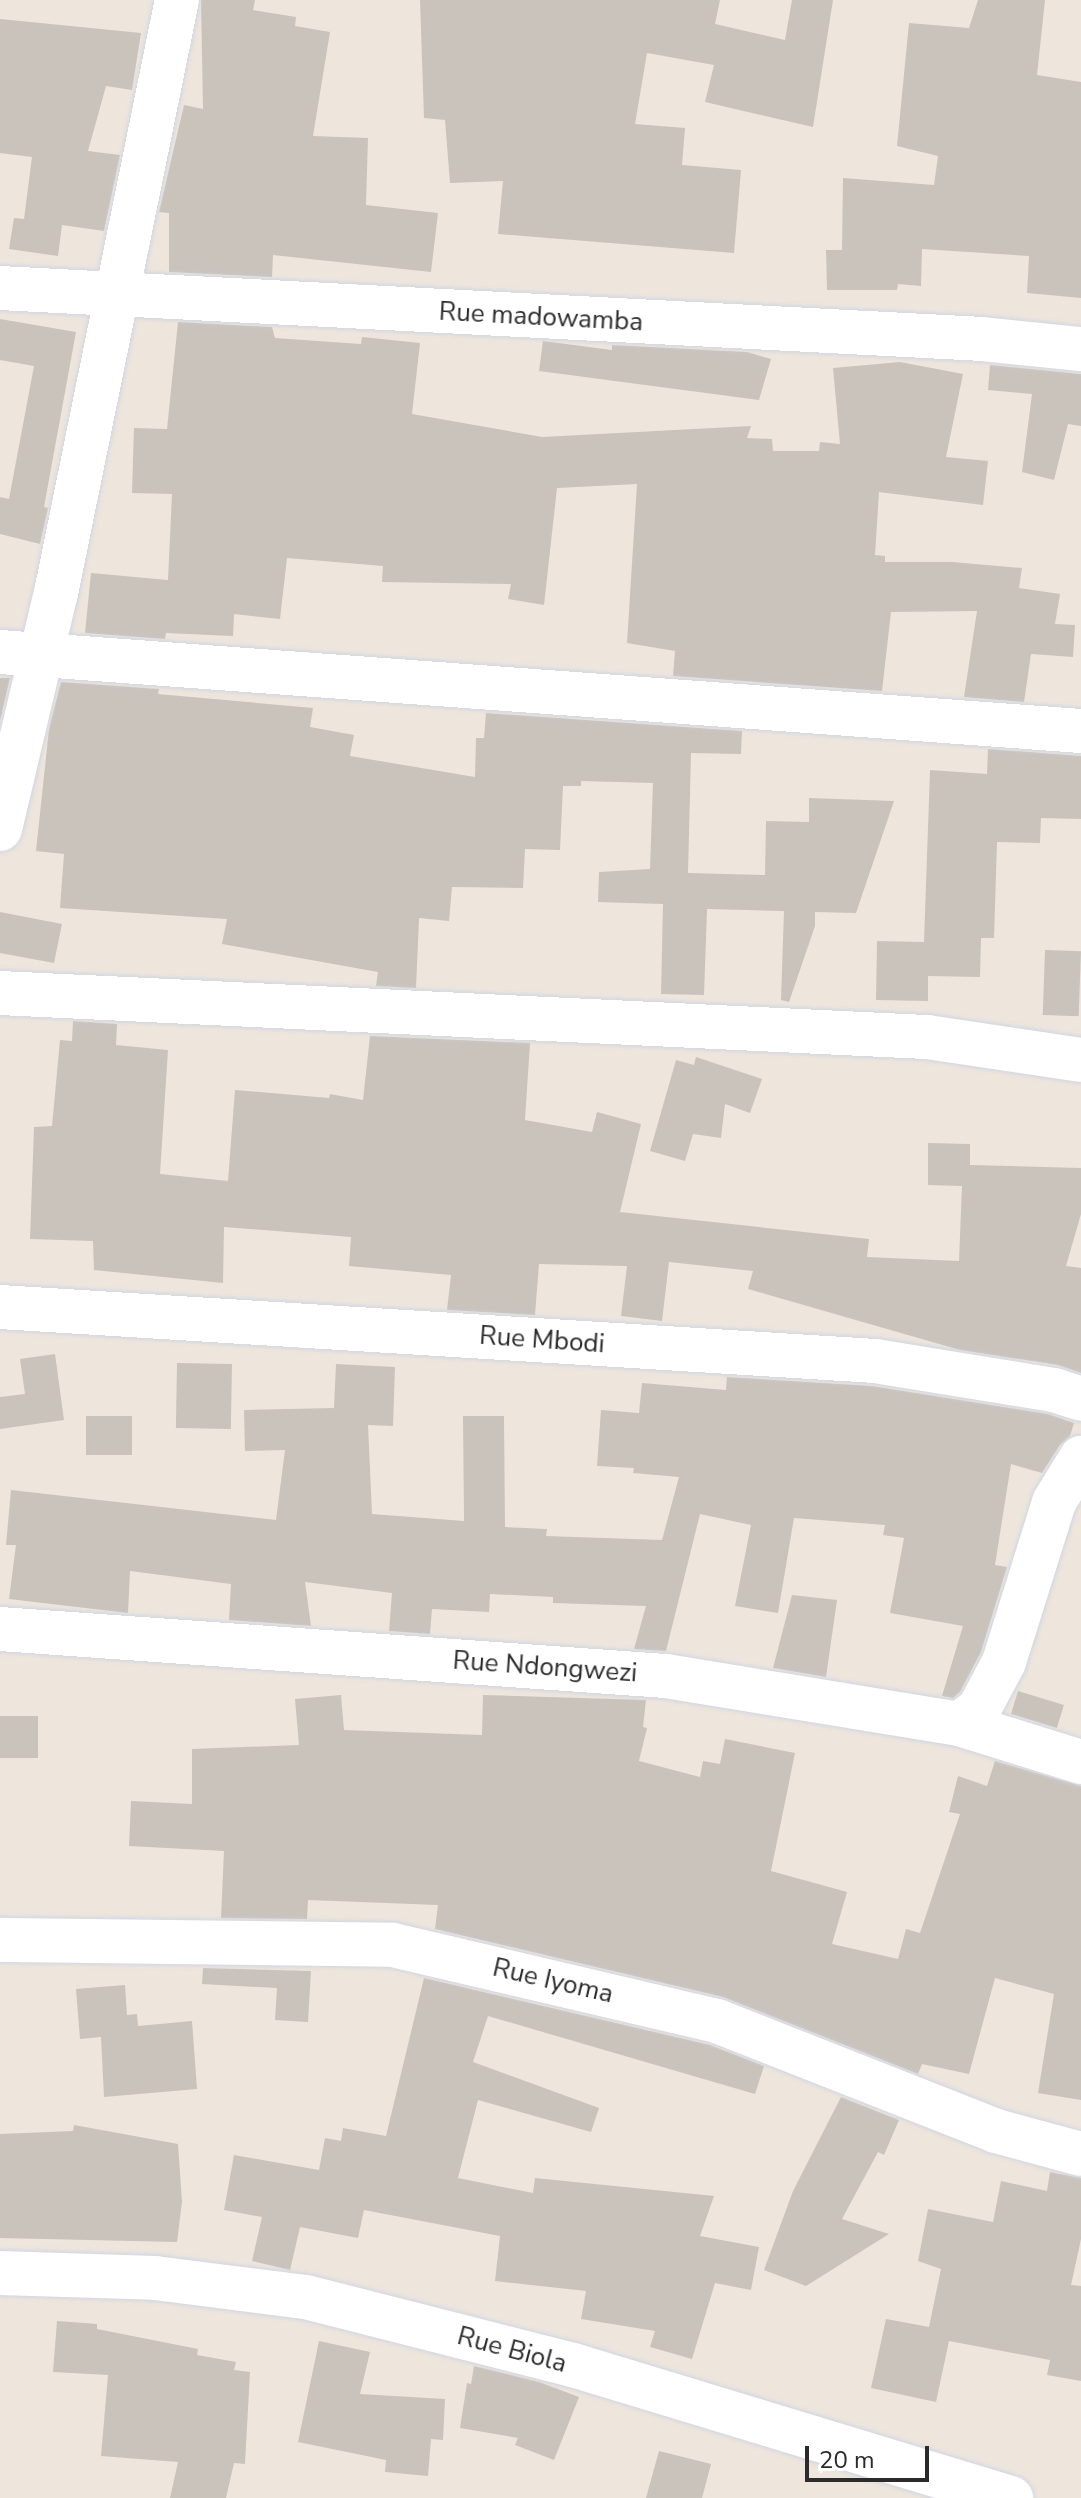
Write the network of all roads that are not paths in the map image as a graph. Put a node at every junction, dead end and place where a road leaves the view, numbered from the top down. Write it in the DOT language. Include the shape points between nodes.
graph roads {
  1 [pos="177,0"];
  2 [pos="0,288"];
  3 [pos="117,296"];
  4 [pos="1081,349"];
  5 [pos="20,653"];
  6 [pos="1081,731"];
  7 [pos="0,829"];
  8 [pos="0,993"];
  9 [pos="1081,1060"];
  10 [pos="0,1307"];
  11 [pos="1081,1399"];
  12 [pos="1081,1458"];
  13 [pos="0,1629"];
  14 [pos="959,1724"];
  15 [pos="1081,1762"];
  16 [pos="0,1940"];
  17 [pos="1081,2154"];
  18 [pos="0,2273"];
  19 [pos="1011,2498"];
  1 -- 3 [label="street"];
  2 -- 3 [label="street, Rue madowamba"];
  3 -- 4 [label="street, Rue madowamba" via="982,339"];
  3 -- 5 [label="street" via="56,593"];
  5 -- 6 [label="street"];
  5 -- 7 [label="street"];
  8 -- 9 [label="street" via="927,1037"];
  10 -- 11 [label="street, Rue Mbodi" via="875,1361"];
  12 -- 14 [label="street" via="1054,1502 1004,1662 979,1709"];
  13 -- 14 [label="street, Rue Ndongwezi" via="666,1676"];
  14 -- 15 [label="street, Rue Ndongwezi"];
  16 -- 17 [label="street, Rue Iyoma" via="393,1945 717,2021 996,2131"];
  18 -- 19 [label="street, Rue Biola" via="155,2278 306,2297 573,2365"];
}
